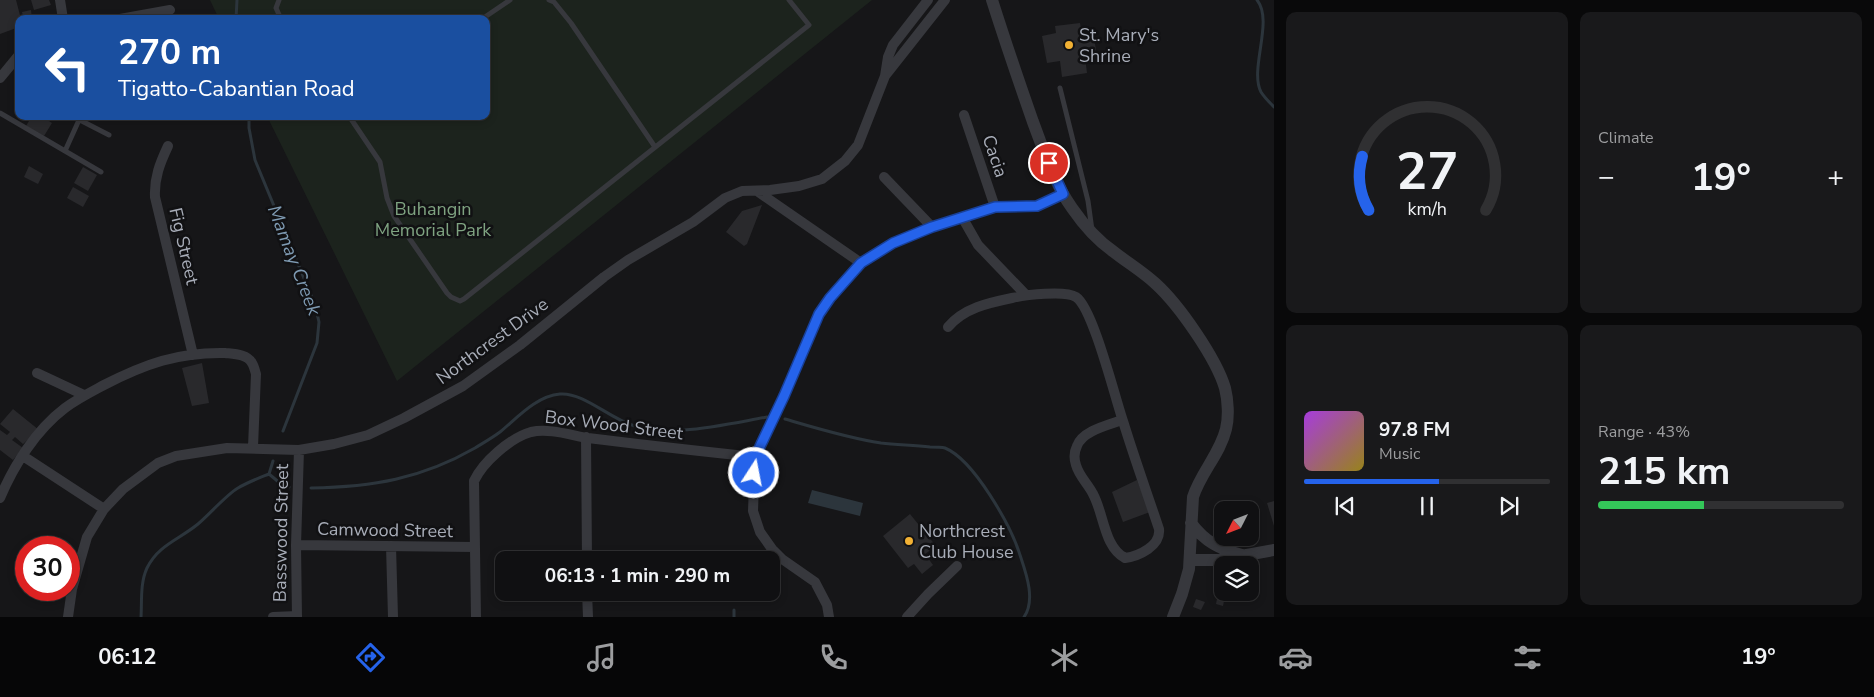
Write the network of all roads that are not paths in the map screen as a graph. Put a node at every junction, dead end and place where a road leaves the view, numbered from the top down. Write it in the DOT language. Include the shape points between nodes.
graph roads {
  1 [pos="60,0"];
  2 [pos="279,0"];
  3 [pos="510,0"];
  4 [pos="789,0"];
  5 [pos="945,0"];
  6 [pos="992,0"];
  7 [pos="552,1"];
  8 [pos="926,2"];
  9 [pos="170,10"];
  10 [pos="935,12"];
  11 [pos="62,15"];
  12 [pos="142,15"];
  13 [pos="279,15"];
  14 [pos="488,15"];
  15 [pos="15,60"];
  16 [pos="885,76"];
  17 [pos="0,78"];
  18 [pos="1060,88"];
  19 [pos="0,113"];
  20 [pos="964,115"];
  21 [pos="79,120"];
  22 [pos="352,120"];
  23 [pos="109,135"];
  24 [pos="168,146"];
  25 [pos="655,147"];
  26 [pos="65,151"];
  27 [pos="100,172"];
  28 [pos="884,177"];
  29 [pos="757,191"];
  30 [pos="1063,194"];
  31 [pos="995,207"];
  32 [pos="962,218"];
  33 [pos="932,227"];
  34 [pos="1093,233"];
  35 [pos="861,263"];
  36 [pos="1026,295"];
  37 [pos="948,327"];
  38 [pos="193,355"];
  39 [pos="36,373"];
  40 [pos="84,395"];
  41 [pos="1122,420"];
  42 [pos="586,438"];
  43 [pos="253,447"];
  44 [pos="299,450"];
  45 [pos="23,456"];
  46 [pos="755,457"];
  47 [pos="0,498"];
  48 [pos="104,509"];
  49 [pos="1190,523"];
  50 [pos="296,545"];
  51 [pos="391,546"];
  52 [pos="474,548"];
  53 [pos="1274,550"];
  54 [pos="587,551"];
  55 [pos="1247,556"];
  56 [pos="1190,560"];
  57 [pos="1214,560"];
  58 [pos="957,566"];
  59 [pos="587,601"];
  60 [pos="297,616"];
  61 [pos="68,617"];
  62 [pos="273,617"];
  63 [pos="393,617"];
  64 [pos="476,617"];
  65 [pos="588,617"];
  66 [pos="829,617"];
  67 [pos="907,617"];
  68 [pos="1173,617"];
  1 -- 11 [label="street"];
  2 -- 13 [label="lane" via="276,8"];
  3 -- 14 [label="lane"];
  4 -- 25 [label="lane" via="809,25"];
  5 -- 10 [label="street, Northcrest Drive"];
  6 -- 30 [label="street" via="1042,147"];
  7 -- 25 [label="lane" via="571,23"];
  8 -- 10 [label="street"];
  8 -- 16 [label="street, Northcrest Drive" via="893,44"];
  9 -- 12 [label="street"];
  10 -- 16 [label="street, Northcrest Drive"];
  15 -- 17 [label="street"];
  16 -- 29 [label="street, Northcrest Drive" via="858,145 845,161 822,179 799,186"];
  18 -- 34 [label="lane"];
  19 -- 26 [label="lane"];
  20 -- 31 [label="street, Cacia"];
  21 -- 23 [label="lane"];
  21 -- 26 [label="lane"];
  22 -- 25 [label="lane" via="380,162 394,216 455,300 464,299"];
  24 -- 38 [label="street, Fig Street" via="157,171 155,197"];
  26 -- 27 [label="lane"];
  28 -- 33 [label="street"];
  29 -- 35 [label="street"];
  29 -- 44 [label="street, Northcrest Drive" via="742,191 725,198 693,222 628,260 463,386 368,435"];
  30 -- 31 [label="street" via="1037,206"];
  30 -- 34 [label="street"];
  31 -- 32 [label="street"];
  32 -- 33 [label="street"];
  32 -- 36 [label="street" via="978,245"];
  33 -- 35 [label="street" via="893,243"];
  34 -- 49 [label="street" via="1157,285 1205,347 1225,388 1226,428 1218,450 1197,485"];
  35 -- 46 [label="street" via="819,314"];
  36 -- 37 [label="street" via="977,306 956,318"];
  36 -- 41 [label="street" via="1073,295 1081,302 1096,336"];
  38 -- 40 [label="street" via="160,360"];
  38 -- 43 [label="street" via="236,354 252,363 256,374"];
  39 -- 40 [label="street"];
  40 -- 45 [label="street" via="42,429"];
  41 -- 41 [label="street" via="1160,534 1146,550 1125,558 1114,550 1095,496 1078,473 1074,456 1077,444 1086,436"];
  42 -- 46 [label="street, Box Wood Street"];
  42 -- 52 [label="street, Box Wood Street" via="548,431 532,432 521,436 480,469 474,481"];
  42 -- 54 [label="street"];
  43 -- 44 [label="street, Northcrest Drive"];
  43 -- 48 [label="street, Northcrest Drive" via="176,456 158,463"];
  44 -- 50 [label="street, Basswood Street"];
  45 -- 47 [label="street"];
  45 -- 48 [label="street"];
  46 -- 66 [label="street" via="753,511 760,532 772,549 815,582"];
  48 -- 61 [label="street, Northcrest Drive" via="87,537 72,589"];
  49 -- 55 [label="street" via="1217,547"];
  49 -- 56 [label="street"];
  50 -- 51 [label="street, Camwood Street"];
  50 -- 60 [label="street, Basswood Street"];
  51 -- 52 [label="street, Camwood Street"];
  51 -- 63 [label="street"];
  52 -- 64 [label="street, Box Wood Street"];
  53 -- 55 [label="street"];
  56 -- 57 [label="street"];
  56 -- 68 [label="street"];
  58 -- 67 [label="street"];
  59 -- 65 [label="street"];
  60 -- 62 [label="street"];
}
